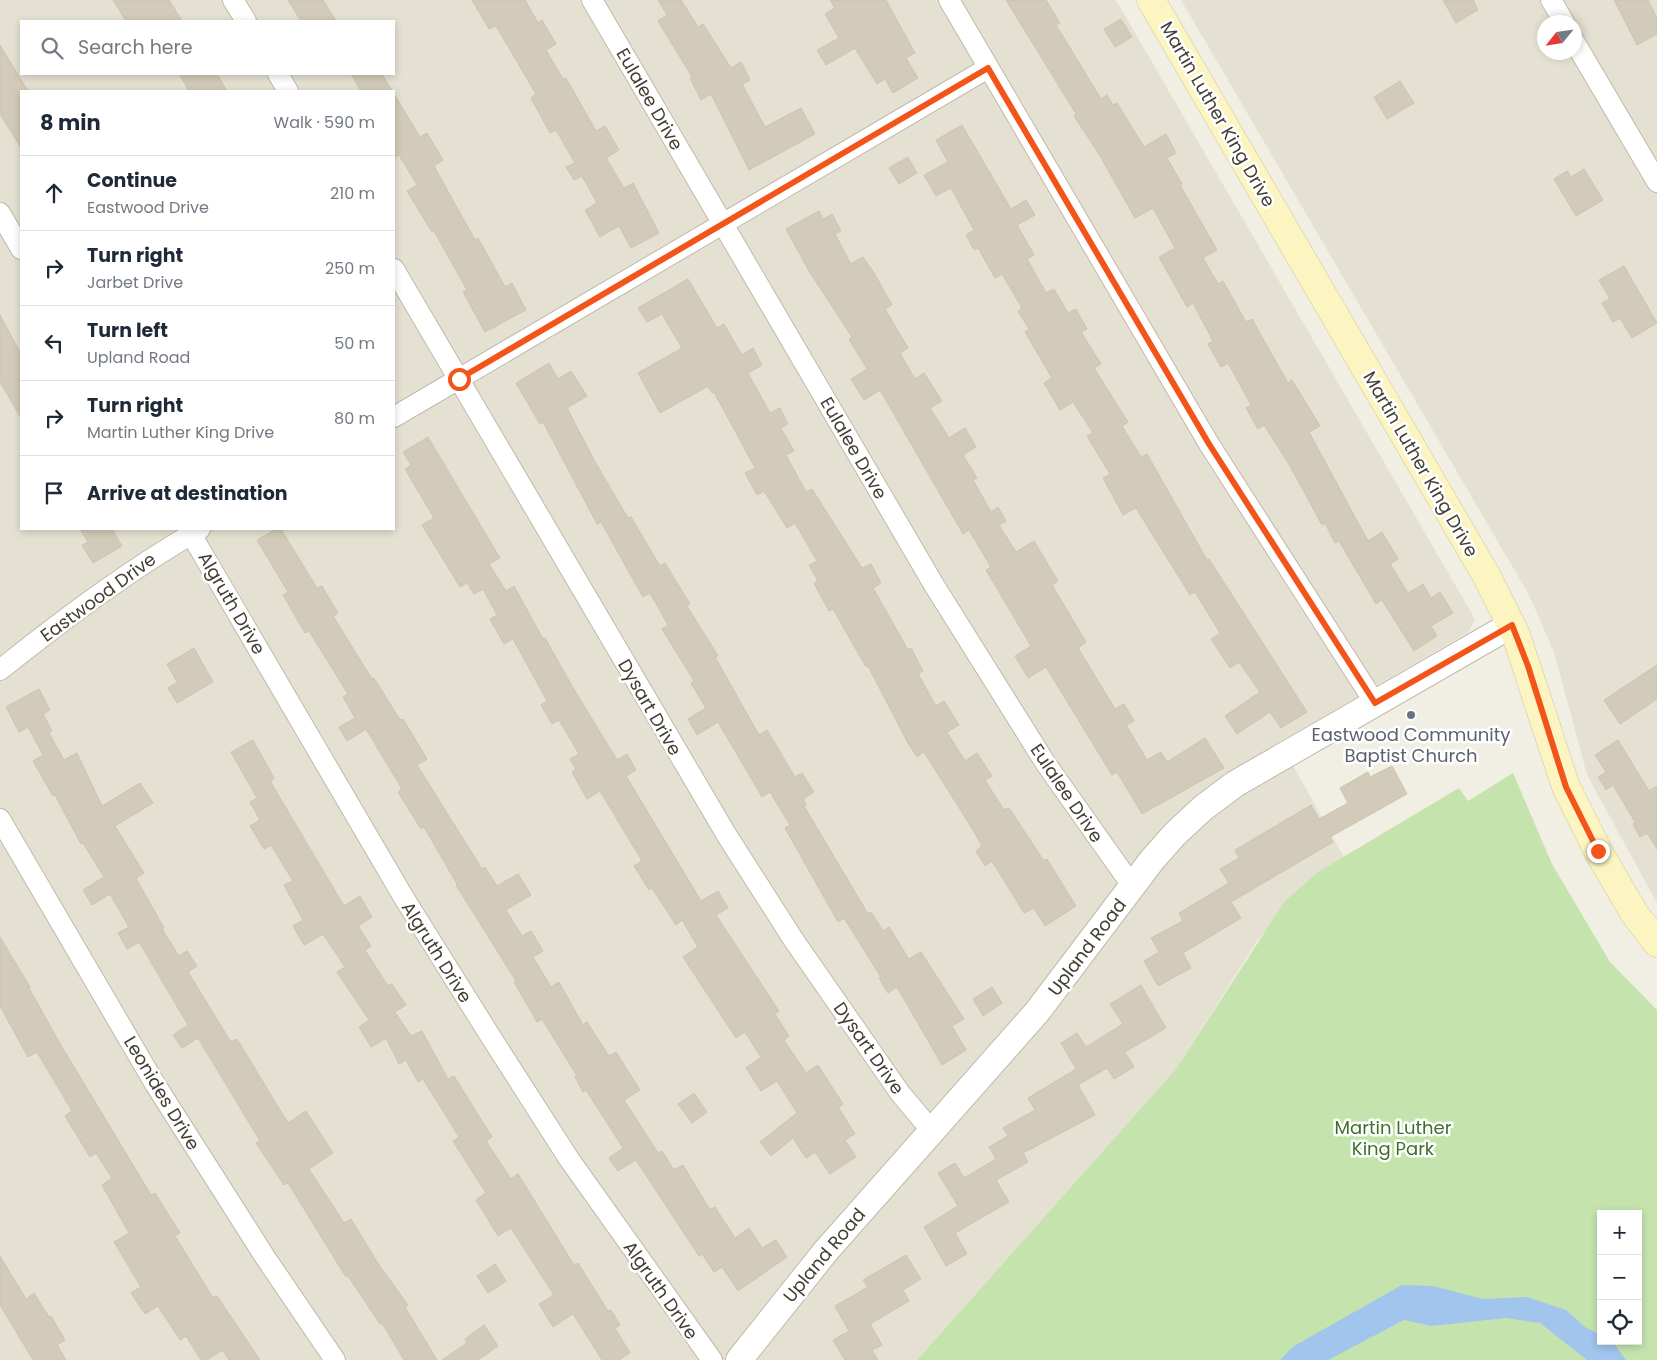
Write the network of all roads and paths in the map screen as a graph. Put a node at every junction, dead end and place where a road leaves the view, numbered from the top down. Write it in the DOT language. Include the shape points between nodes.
graph roads {
  1 [pos="233,0"];
  2 [pos="592,0"];
  3 [pos="949,0"];
  4 [pos="1151,0"];
  5 [pos="1551,0"];
  6 [pos="1560,15"];
  7 [pos="245,20"];
  8 [pos="1582,55"];
  9 [pos="988,68"];
  10 [pos="279,75"];
  11 [pos="287,90"];
  12 [pos="1657,182"];
  13 [pos="0,213"];
  14 [pos="723,224"];
  15 [pos="20,247"];
  16 [pos="395,271"];
  17 [pos="459,379"];
  18 [pos="395,416"];
  19 [pos="193,530"];
  20 [pos="1512,625"];
  21 [pos="0,670"];
  22 [pos="1375,703"];
  23 [pos="0,819"];
  24 [pos="1133,887"];
  25 [pos="1657,943"];
  26 [pos="931,1130"];
  27 [pos="335,1360"];
  28 [pos="712,1360"];
  29 [pos="739,1360"];
  1 -- 7 [label="street"];
  2 -- 14 [label="street, Eulalee Drive"];
  3 -- 9 [label="street"];
  4 -- 20 [label="main road, Martin Luther King Drive" via="1482,567"];
  5 -- 6 [label="street"];
  8 -- 12 [label="street"];
  9 -- 14 [label="street"];
  9 -- 22 [label="street" via="1209,444"];
  10 -- 11 [label="street"];
  13 -- 15 [label="street"];
  14 -- 17 [label="street"];
  14 -- 24 [label="street, Eulalee Drive" via="934,585 1046,764"];
  16 -- 17 [label="street, Dysart Drive"];
  17 -- 18 [label="street"];
  17 -- 26 [label="street, Dysart Drive" via="726,834 793,939 900,1093"];
  19 -- 21 [label="street, Eastwood Drive" via="62,621"];
  19 -- 28 [label="street, Algruth Drive" via="399,890 489,1034 569,1159"];
  20 -- 22 [label="street, Upland Road"];
  20 -- 25 [label="main road, Martin Luther King Drive" via="1566,787 1634,913"];
  22 -- 24 [label="street, Upland Road" via="1235,784 1203,808 1175,834"];
  23 -- 27 [label="street, Leonides Drive" via="155,1084 265,1258"];
  24 -- 26 [label="street, Upland Road" via="1038,1012"];
  26 -- 29 [label="street, Upland Road" via="825,1252"];
}
